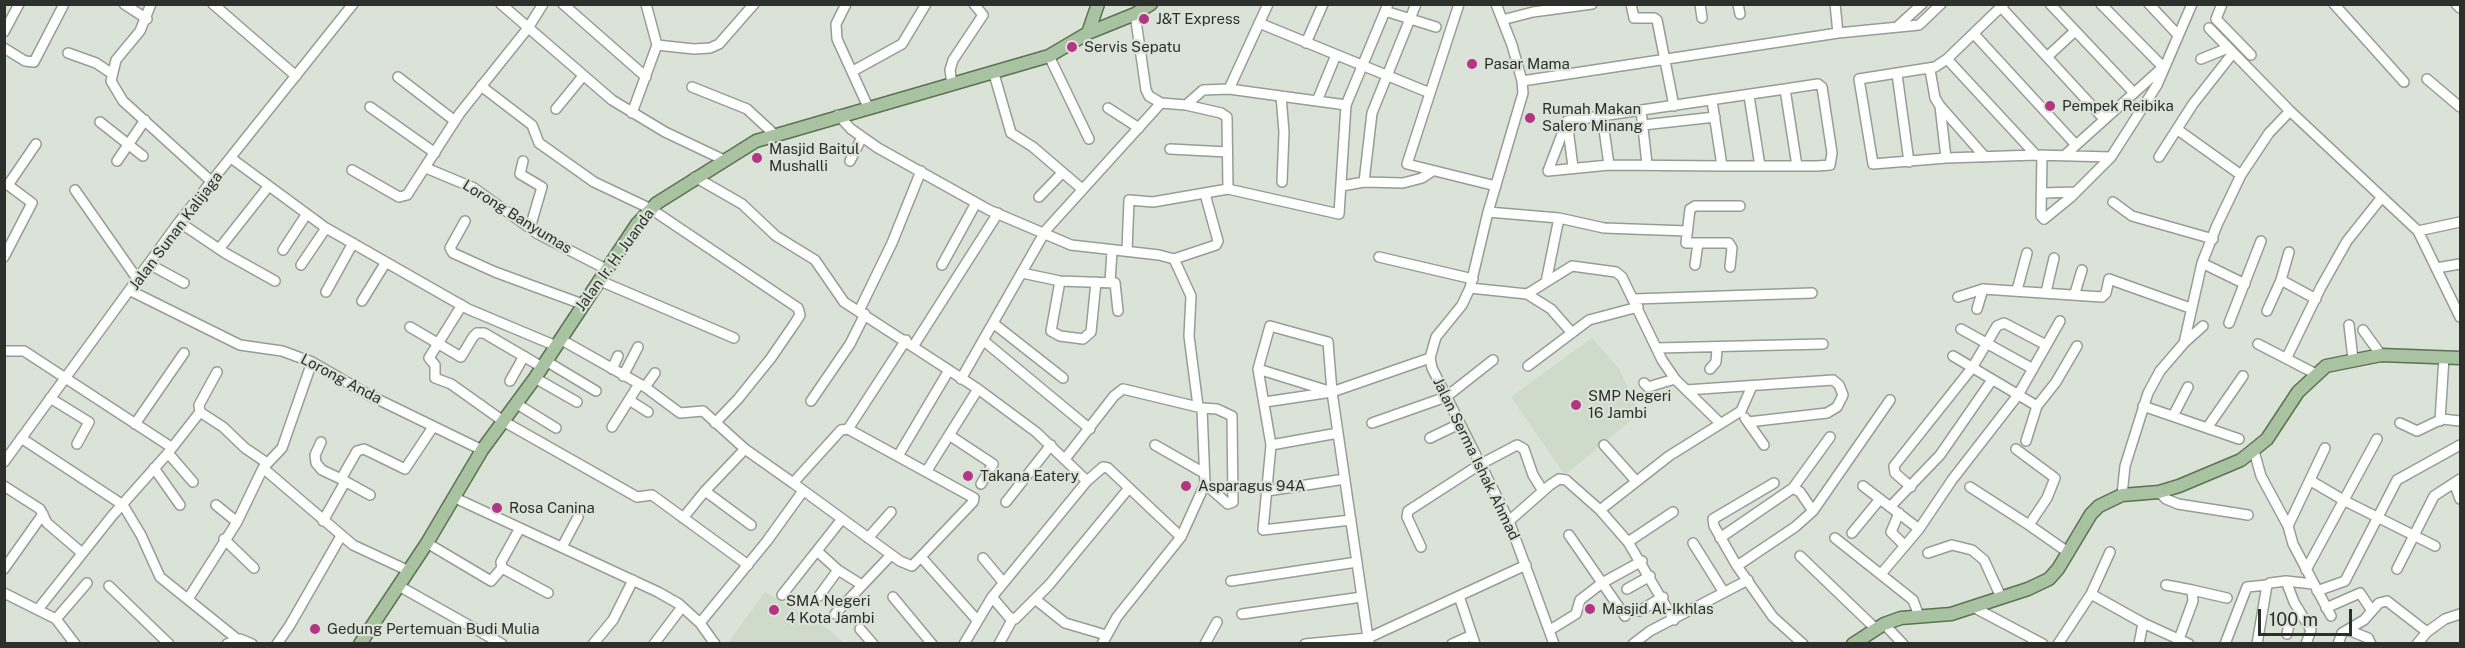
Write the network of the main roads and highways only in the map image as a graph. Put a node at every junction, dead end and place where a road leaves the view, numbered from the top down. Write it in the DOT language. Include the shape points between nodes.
graph roads {
  1 [pos="1098,4"];
  2 [pos="1151,4"];
  3 [pos="1088,33"];
  4 [pos="2460,358"];
  5 [pos="360,644"];
  6 [pos="1853,644"];
  1 -- 3 [label="main road"];
  2 -- 3 [label="main road, Jalan Ir. H. Juanda"];
  3 -- 5 [label="main road, Jalan Ir. H. Juanda" via="1049,56 994,74 756,141 651,209 482,450"];
  4 -- 6 [label="main road" via="2381,355 2326,366 2298,392 2267,439 2241,460 2160,492 2122,495 2099,506 2049,579 1939,616 1901,618"];
}
